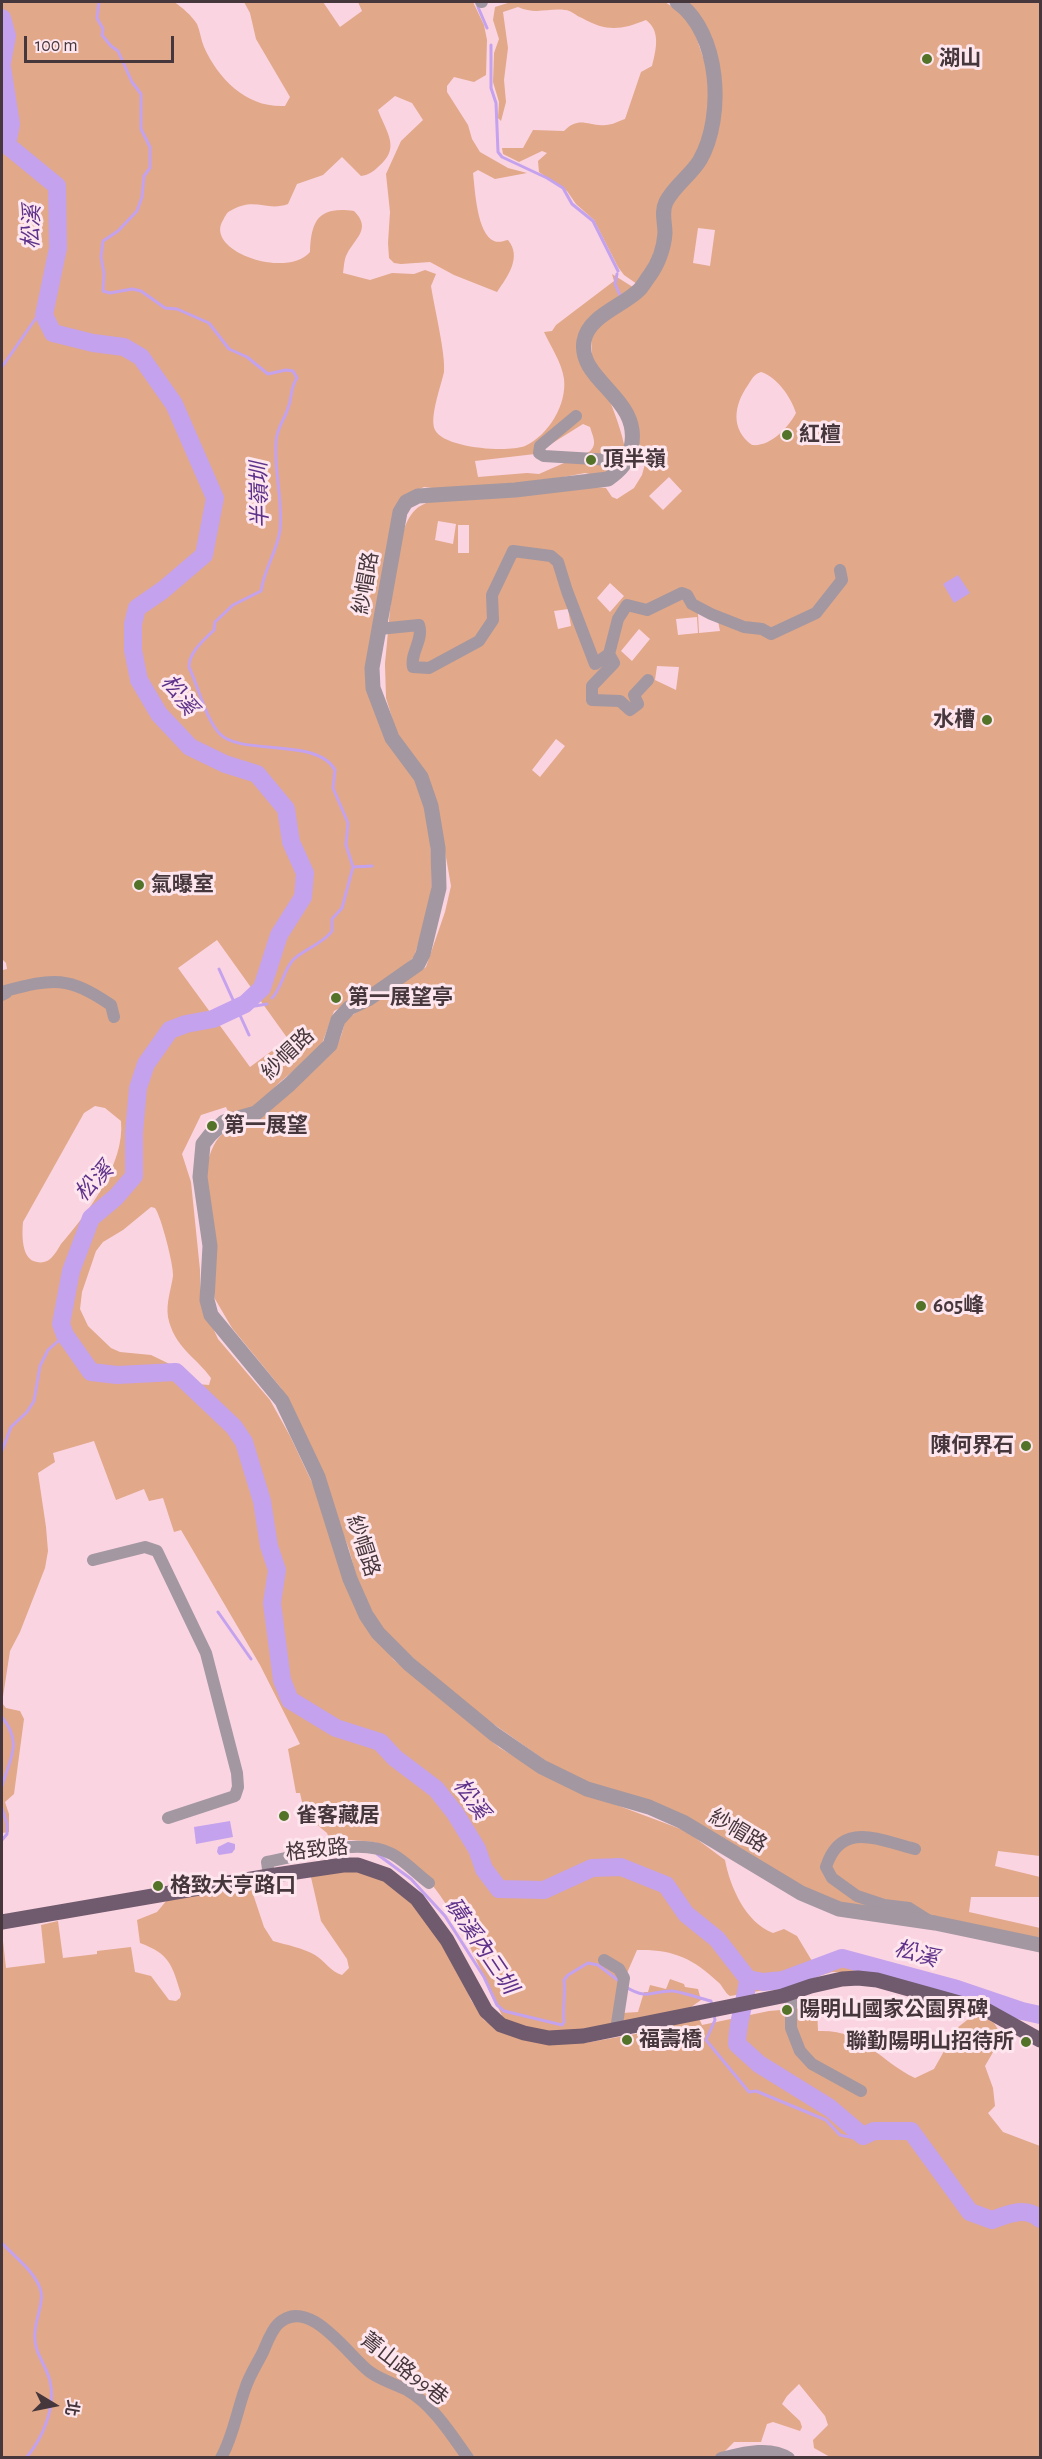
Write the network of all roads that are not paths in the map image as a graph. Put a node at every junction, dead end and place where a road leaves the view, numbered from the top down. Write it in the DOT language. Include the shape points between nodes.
graph roads {
  1 [pos="677,2"];
  2 [pos="576,416"];
  3 [pos="628,461"];
  4 [pos="840,570"];
  5 [pos="379,629"];
  6 [pos="609,654"];
  7 [pos="648,680"];
  8 [pos="2,995"];
  9 [pos="114,1017"];
  10 [pos="93,1560"];
  11 [pos="168,1818"];
  12 [pos="915,1849"];
  13 [pos="303,1864"];
  14 [pos="429,1883"];
  15 [pos="2,1922"];
  16 [pos="935,1923"];
  17 [pos="1041,1945"];
  18 [pos="604,1960"];
  19 [pos="787,1995"];
  20 [pos="616,2030"];
  21 [pos="1041,2040"];
  22 [pos="861,2091"];
  23 [pos="221,2457"];
  24 [pos="468,2457"];
  25 [pos="721,2457"];
  26 [pos="789,2457"];
  1 -- 3 [label="street" via="700,27 713,70 716,107 707,143 700,160 665,204 661,255 652,273 638,291 590,328 583,343 592,370 628,414 634,435"];
  2 -- 3 [label="street" via="540,446 539,453"];
  3 -- 5 [label="street, 紗帽路" via="608,478 505,491 433,494 406,502 400,512"];
  4 -- 6 [label="street" via="842,580 816,613 771,634 711,614 692,604 687,594 647,610 627,605 618,619"];
  5 -- 6 [label="street" via="419,625 413,667 429,668 479,641 493,620 492,595 513,551 551,556 558,562 595,664"];
  5 -- 16 [label="street, 紗帽路" via="372,668 374,688 392,738 421,777 431,806 439,888 432,923 418,964 349,1008 338,1020 330,1045 321,1056 256,1113 224,1122 203,1144 200,1177 210,1246 207,1300 211,1315 282,1401 318,1476 350,1579 366,1615 378,1634 409,1664 494,1734 542,1767 587,1789 649,1807 683,1822 801,1893 839,1909"];
  6 -- 7 [label="street" via="614,663 592,686 592,700 620,700 630,710 638,704 634,695"];
  8 -- 9 [label="street" via="37,982 62,981 111,1005"];
  10 -- 11 [label="street" via="145,1547 157,1551 206,1653 238,1787 235,1796"];
  12 -- 16 [label="street" via="859,1836 843,1840 829,1856 826,1867 832,1878 857,1896 909,1908"];
  13 -- 14 [label="street" via="345,1847 370,1847 391,1853"];
  13 -- 15 [label="main road, 格致路" via="269,1876"];
  13 -- 20 [label="main road, 格致路" via="358,1865 387,1875 403,1886 432,1918 486,2012 501,2025 549,2038"];
  16 -- 17 [label="street, 紗帽路"];
  18 -- 20 [label="street" via="619,1969 624,1978"];
  19 -- 20 [label="main road, 格致路"];
  19 -- 21 [label="main road" via="822,1983 858,1978 877,1980 988,2011"];
  19 -- 22 [label="street" via="791,2028 800,2051 812,2064"];
  23 -- 24 [label="street, 菁山路99巷" via="246,2386 270,2337 278,2324 302,2317 313,2319 333,2335 372,2374 408,2391 428,2407"];
  25 -- 26 [label="street" via="771,2451"];
}
